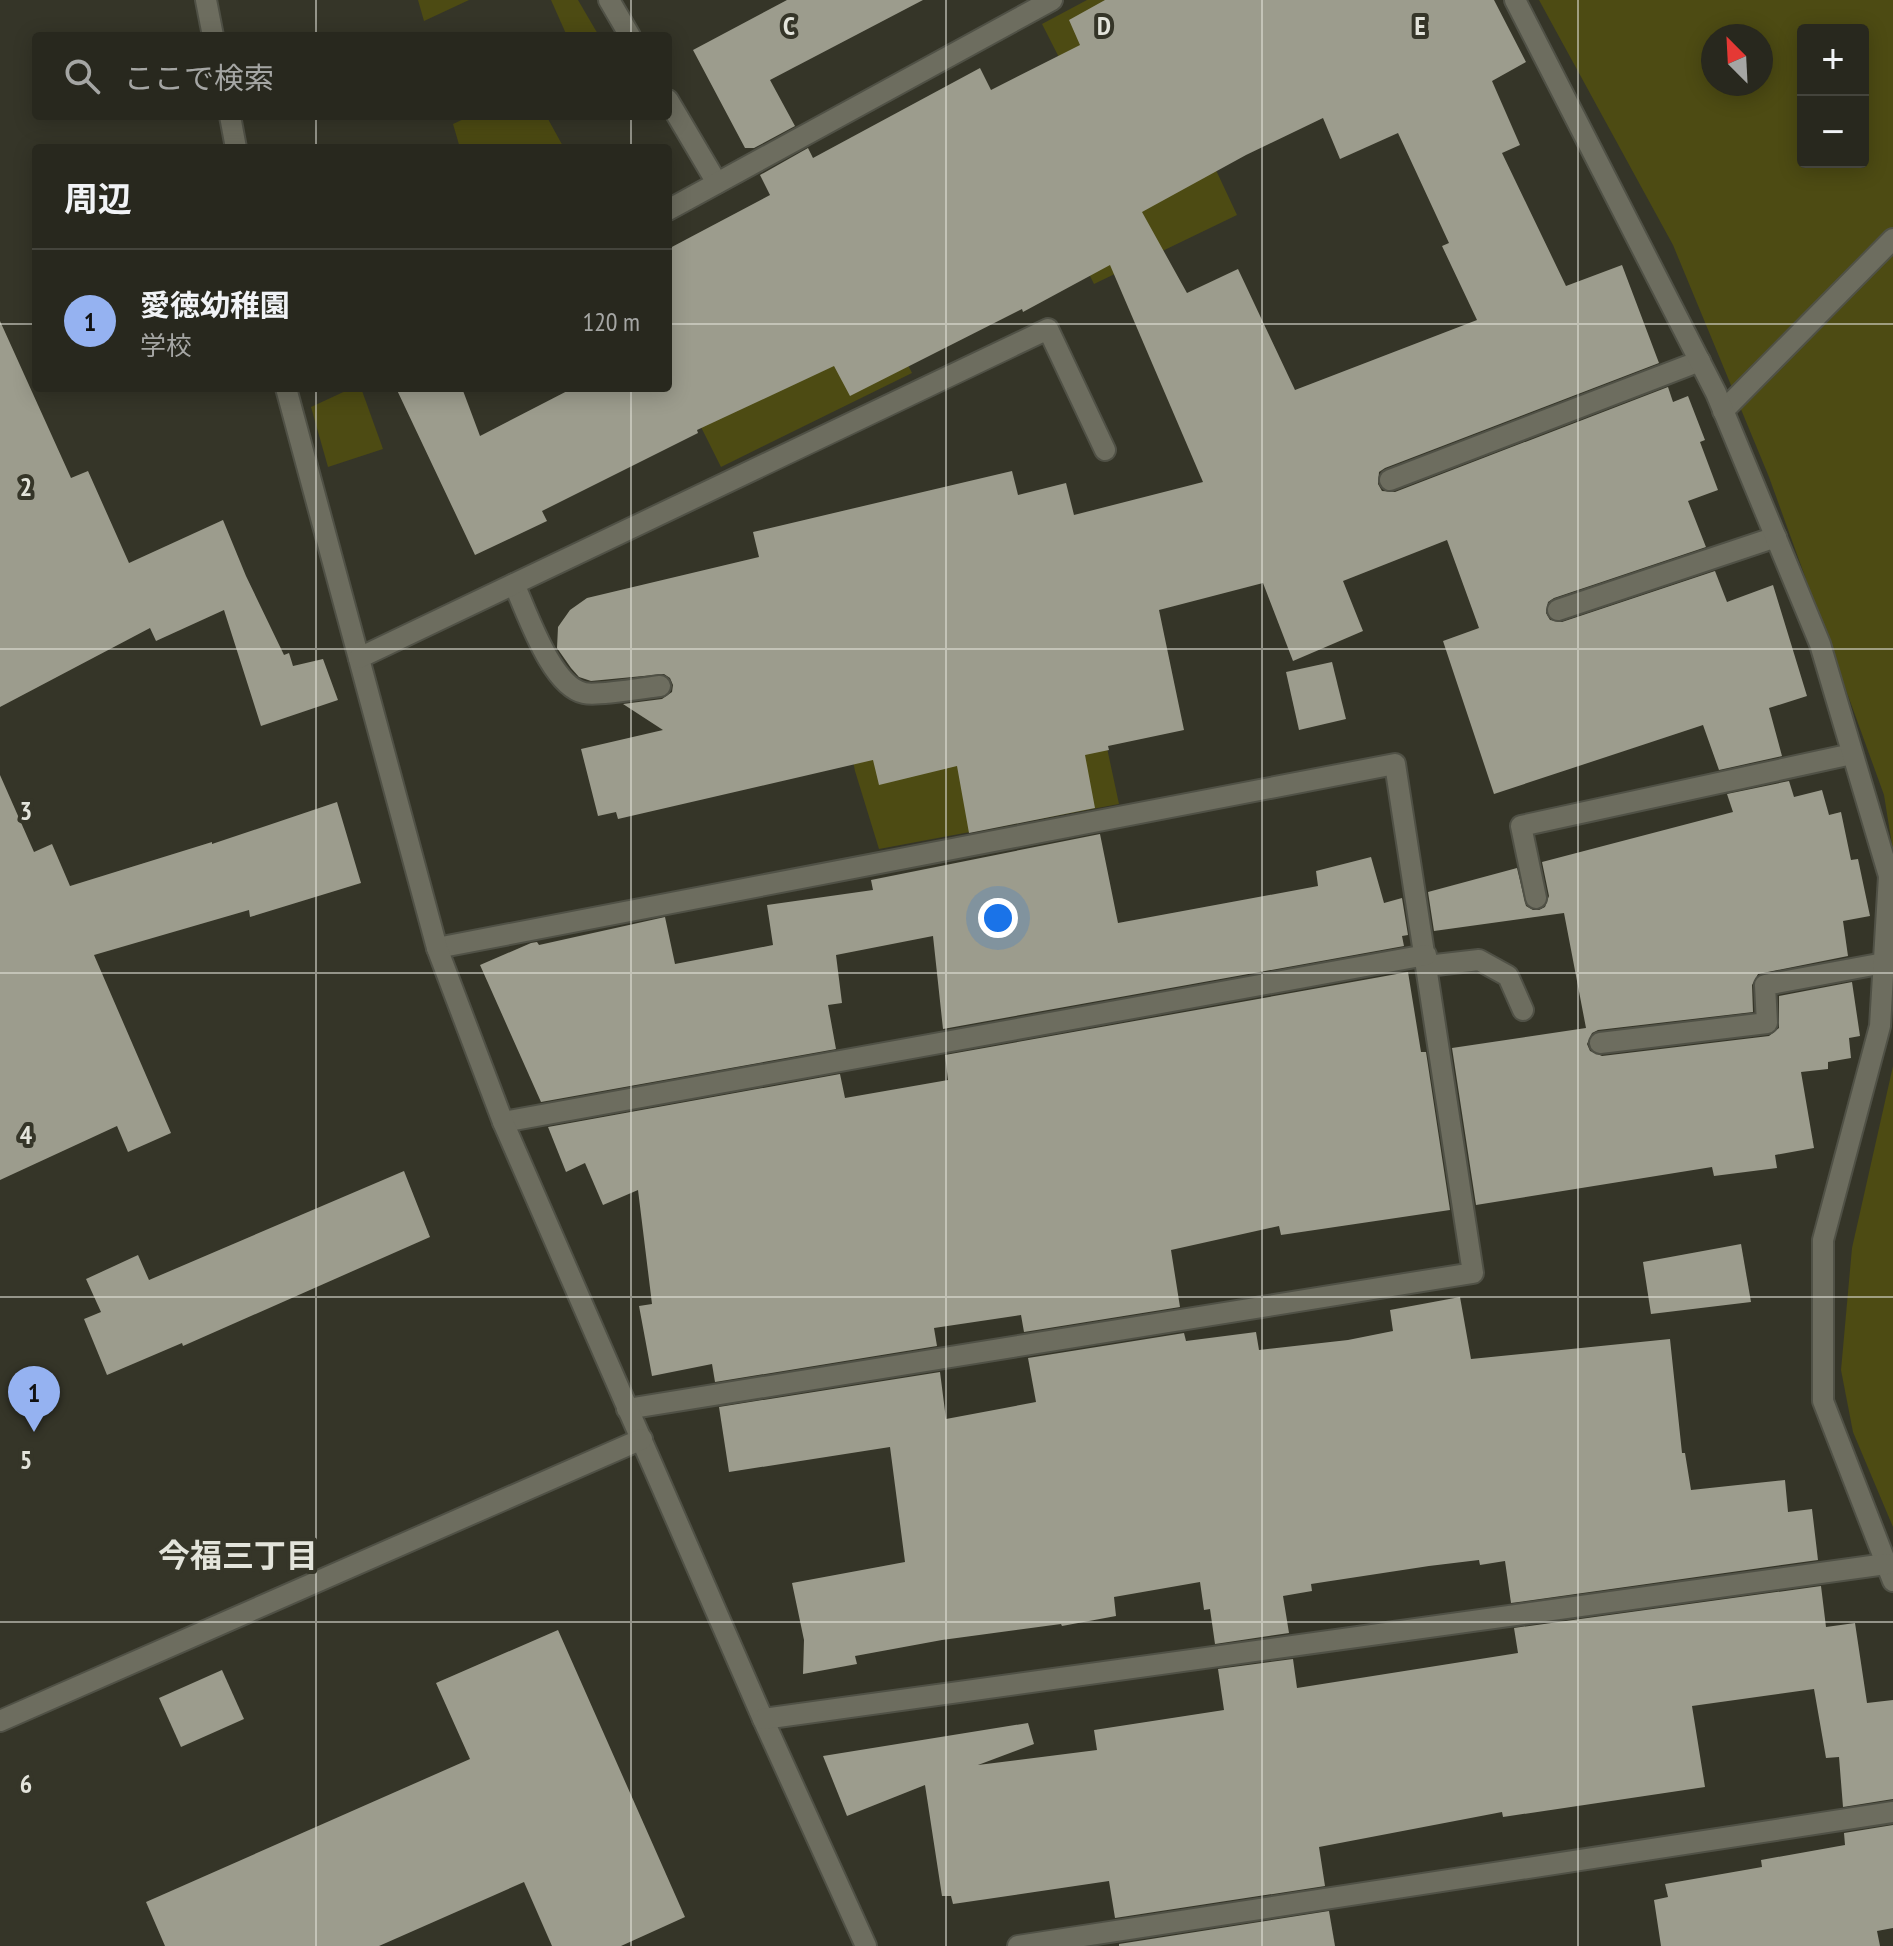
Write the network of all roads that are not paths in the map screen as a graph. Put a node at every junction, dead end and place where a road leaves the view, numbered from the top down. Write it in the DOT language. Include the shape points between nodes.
graph roads {
  1 [pos="206,0"];
  2 [pos="609,0"];
  3 [pos="1052,0"];
  4 [pos="1515,0"];
  5 [pos="212,32"];
  6 [pos="628,32"];
  7 [pos="672,107"];
  8 [pos="231,120"];
  9 [pos="235,144"];
  10 [pos="717,183"];
  11 [pos="672,208"];
  12 [pos="1893,239"];
  13 [pos="1700,361"];
  14 [pos="292,392"];
  15 [pos="1723,411"];
  16 [pos="1105,450"];
  17 [pos="1390,480"];
  18 [pos="1776,537"];
  19 [pos="514,584"];
  20 [pos="1558,610"];
  21 [pos="359,658"];
  22 [pos="660,686"];
  23 [pos="1852,754"];
  24 [pos="1536,898"];
  25 [pos="437,948"];
  26 [pos="1427,960"];
  27 [pos="1884,963"];
  28 [pos="1523,1010"];
  29 [pos="1600,1043"];
  30 [pos="503,1122"];
  31 [pos="627,1409"];
  32 [pos="642,1439"];
  33 [pos="1889,1572"];
  34 [pos="763,1719"];
  35 [pos="0,1721"];
  36 [pos="1893,1812"];
  37 [pos="866,1946"];
  38 [pos="1018,1946"];
  1 -- 5 [label="street"];
  2 -- 6 [label="street"];
  3 -- 10 [label="street"];
  4 -- 13 [label="street"];
  7 -- 10 [label="street"];
  8 -- 9 [label="street"];
  10 -- 11 [label="street"];
  12 -- 15 [label="street"];
  13 -- 15 [label="street"];
  13 -- 17 [label="street"];
  14 -- 21 [label="street"];
  15 -- 18 [label="street"];
  16 -- 19 [label="street" via="1048,329"];
  18 -- 20 [label="street"];
  18 -- 23 [label="street" via="1820,644"];
  19 -- 21 [label="street"];
  19 -- 22 [label="street" via="564,683 584,693"];
  21 -- 25 [label="street"];
  23 -- 24 [label="street" via="1521,826"];
  23 -- 27 [label="street" via="1889,876"];
  25 -- 26 [label="street" via="1395,764"];
  25 -- 30 [label="street"];
  26 -- 28 [label="street" via="1479,960 1508,976"];
  26 -- 30 [label="street"];
  26 -- 31 [label="street" via="1473,1273"];
  27 -- 29 [label="street" via="1765,985 1767,1023"];
  27 -- 33 [label="street" via="1880,1026 1823,1240 1823,1401"];
  30 -- 31 [label="street"];
  31 -- 32 [label="street"];
  32 -- 34 [label="street"];
  32 -- 35 [label="street"];
  33 -- 34 [label="street"];
  34 -- 37 [label="street"];
  36 -- 38 [label="street"];
}
